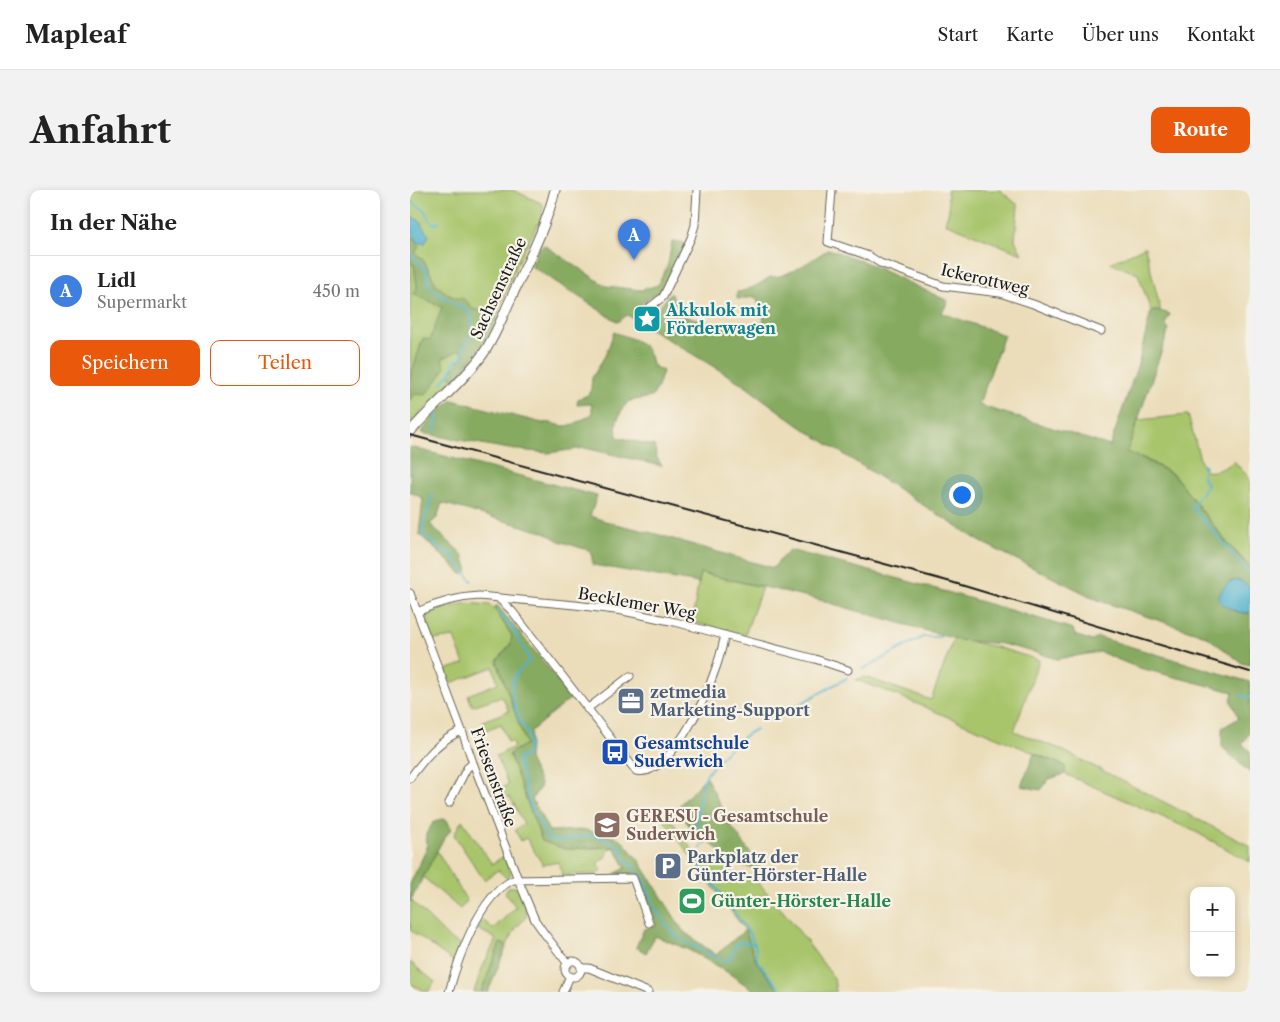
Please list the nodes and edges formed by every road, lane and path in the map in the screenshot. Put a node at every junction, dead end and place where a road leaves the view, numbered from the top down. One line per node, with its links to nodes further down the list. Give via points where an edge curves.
1 (555, 190): 6 (street, Sachsenstraße, via 538,238 483,354)
2 (697, 190): 4 (street, via 691,238 663,297)
3 (832, 190): 5 (street, Ickerottweg, via 828,242 943,286 1000,293)
4 (650, 306)
5 (1101, 331)
6 (410, 432)
7 (410, 593): 9 (street, Friesenstraße)
8 (498, 599): 9 (street, Becklemer Weg, via 464,596); 10 (street, Becklemer Weg, via 623,611); 13 (street, via 512,612)
9 (418, 612): 14 (street, Friesenstraße)
10 (725, 635): 11 (street, Becklemer Weg); 13 (street, via 706,696 692,723 671,752 649,771 636,771)
11 (848, 670)
12 (630, 676): 13 (street)
13 (587, 709)
14 (462, 731): 15 (street, Friesenstraße); 16 (street, via 449,736 427,756)
15 (473, 764): 17 (street, via 467,768); 18 (street, Friesenstraße)
16 (410, 778)
17 (449, 803)
18 (518, 880): 19 (street, via 633,878); 20 (street, Friesenstraße, via 536,920); 23 (street, via 506,884 478,917 462,951)
19 (649, 923)
20 (568, 964): 21 (street, via 577,962); 22 (street, via 565,971)
21 (582, 968): 22 (street, via 579,975); 25 (street)
22 (570, 976): 24 (street)
23 (449, 992)
24 (563, 992)
25 (648, 992)

